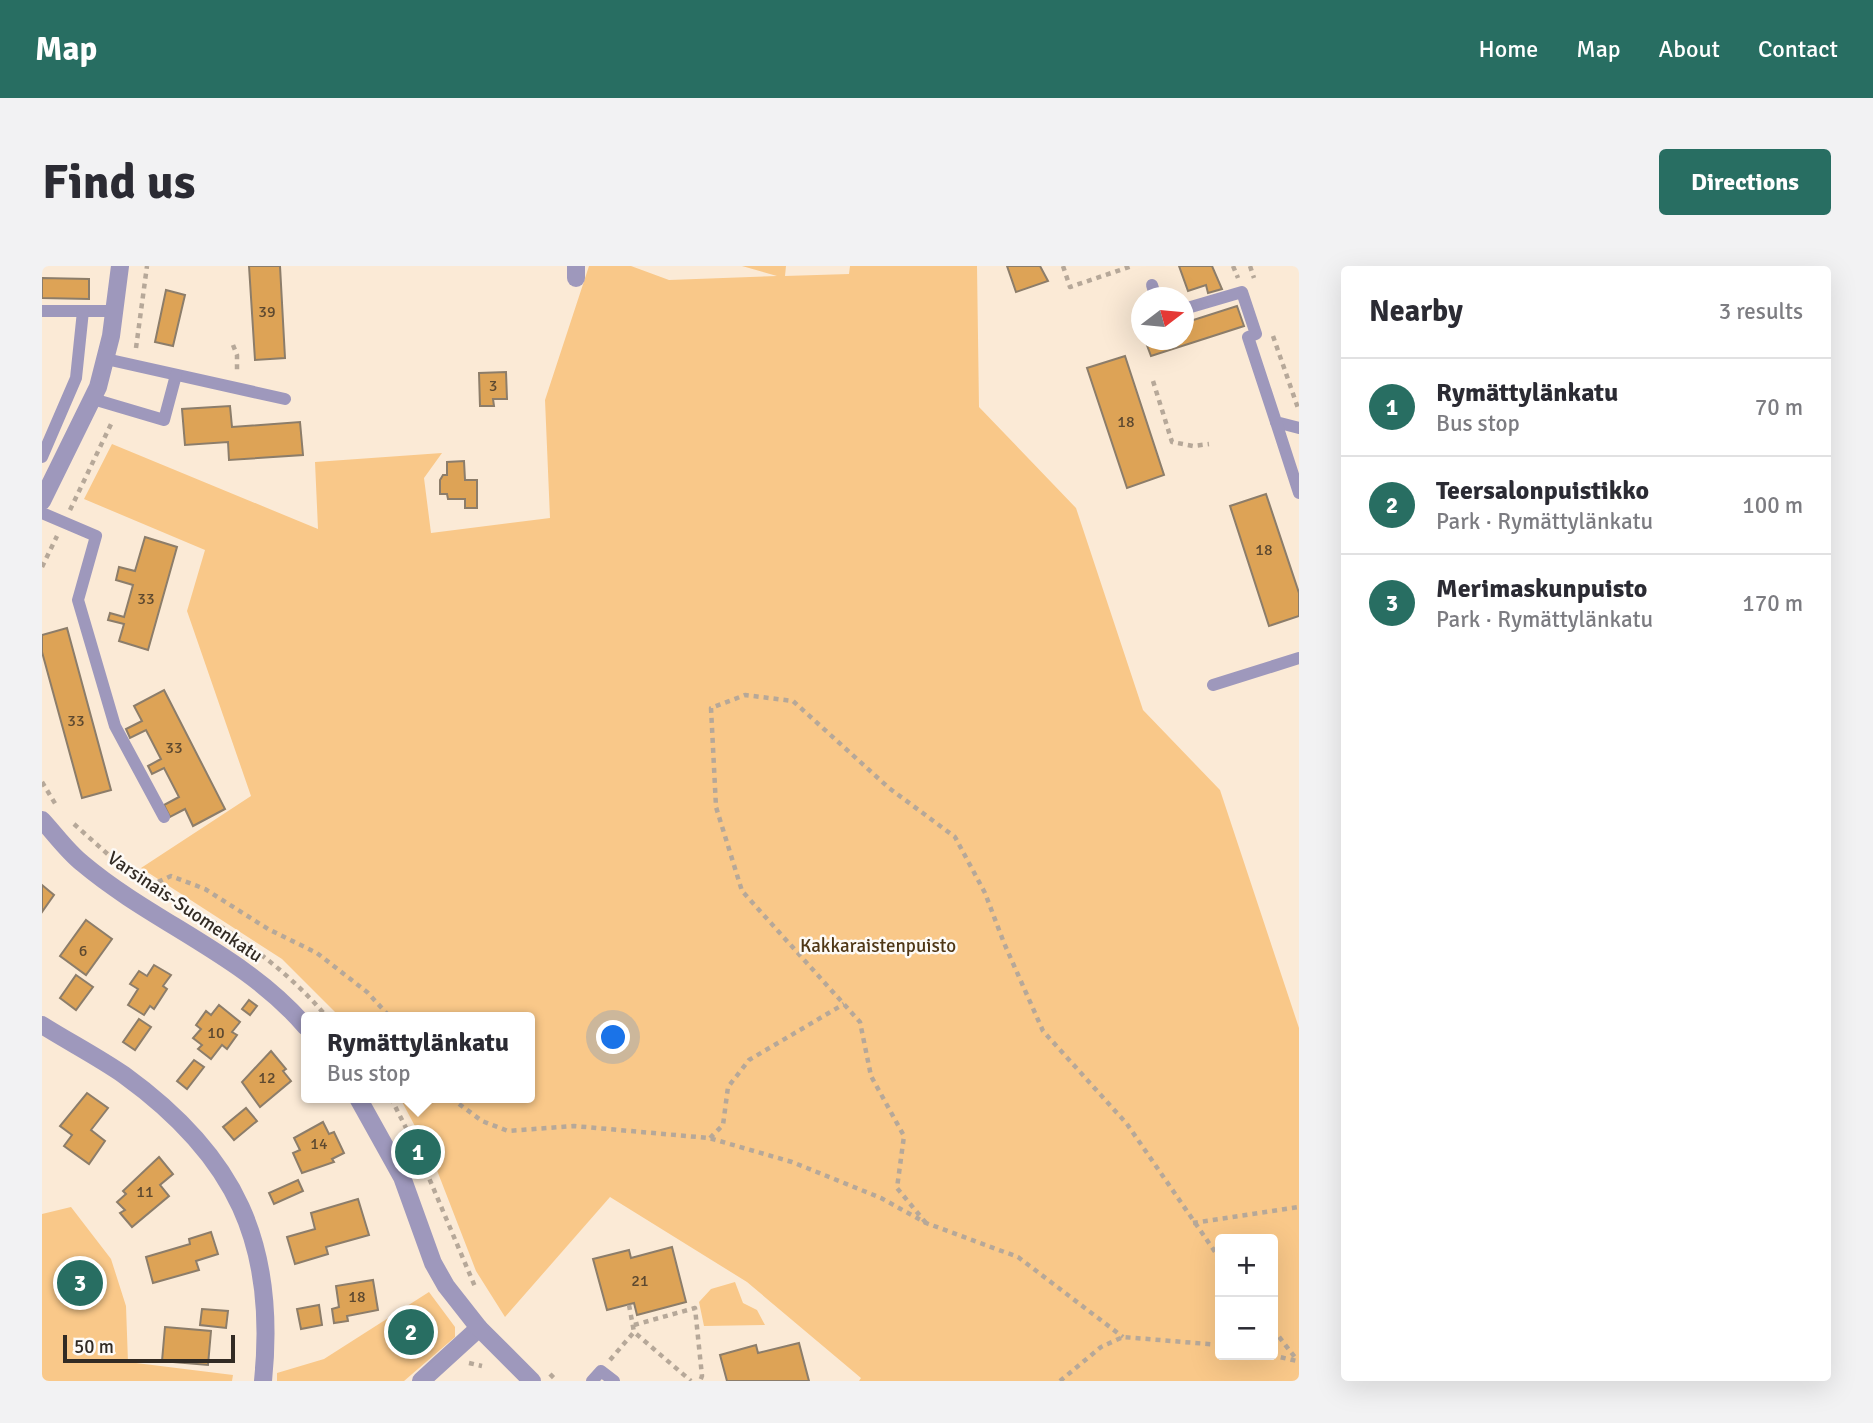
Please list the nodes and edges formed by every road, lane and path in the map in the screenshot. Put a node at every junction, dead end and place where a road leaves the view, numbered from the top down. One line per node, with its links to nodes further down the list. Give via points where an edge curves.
1 (120, 266): 6 (street)
2 (1063, 266): 3 (path, via 1070,288)
3 (1132, 266)
4 (1194, 306): 15 (lane, via 1242,292 1256,334 1248,337)
5 (42, 311): 7 (lane)
6 (115, 311): 7 (lane); 9 (street)
7 (83, 312): 18 (lane, via 76,378)
8 (233, 345): 12 (path)
9 (106, 359): 10 (lane); 13 (street)
10 (176, 375): 12 (lane); 13 (lane, via 164,419)
11 (1153, 381): 17 (path, via 1172,442)
12 (237, 388): 14 (lane)
13 (93, 399): 20 (street)
14 (285, 399)
15 (1276, 422): 16 (lane); 19 (lane)
16 (1299, 428)
17 (1209, 444)
18 (42, 457)
19 (1299, 492)
20 (42, 502)
21 (42, 513): 26 (lane, via 96,536 78,600 115,726)
22 (1299, 657): 23 (lane)
23 (1213, 685)
24 (42, 782): 25 (path)
25 (60, 810)
26 (164, 817)
27 (69, 818): 29 (path)
28 (42, 820): 35 (street, Varsinais-Suomenkatu, via 80,862 243,970)
29 (122, 866)
30 (140, 879): 31 (path)
31 (149, 886): 33 (path, via 207,917 281,968); 34 (path, via 171,876 205,889 341,969)
32 (844, 1004): 40 (path, via 749,1060 728,1087 723,1125); 42 (path, via 860,1022 871,1076 904,1136 897,1188); 43 (path, via 742,891 716,807 711,708 745,695 793,701 889,788 955,838 985,893 1043,1031 1127,1124)
33 (322, 1012)
34 (385, 1012)
35 (301, 1022)
36 (42, 1025): 57 (street, via 123,1075 169,1112 206,1151 235,1192 254,1236 265,1283)
37 (361, 1103): 48 (street, via 402,1177 433,1263)
38 (393, 1103): 45 (path)
39 (458, 1103): 40 (path, via 482,1121 508,1131 574,1126)
40 (709, 1138): 42 (path, via 792,1162 881,1198)
41 (1299, 1207): 43 (path)
42 (926, 1223): 51 (path, via 1018,1257)
43 (1194, 1223): 44 (path)
44 (1215, 1252)
45 (480, 1294)
46 (629, 1305): 47 (path)
47 (634, 1325): 49 (path); 62 (path, via 695,1308 700,1328)
48 (479, 1328): 55 (street); 58 (street)
49 (634, 1332): 56 (path); 61 (path)
50 (1278, 1335): 54 (path)
51 (1123, 1337): 52 (path); 63 (path, via 1101,1347)
52 (1215, 1345)
53 (1278, 1357): 54 (path)
54 (1298, 1361)
55 (540, 1376): 59 (path)
56 (596, 1376): 60 (lane)
57 (263, 1381)
58 (421, 1381)
59 (557, 1381)
60 (614, 1381)
61 (691, 1381)
62 (700, 1381)
63 (1060, 1381)

